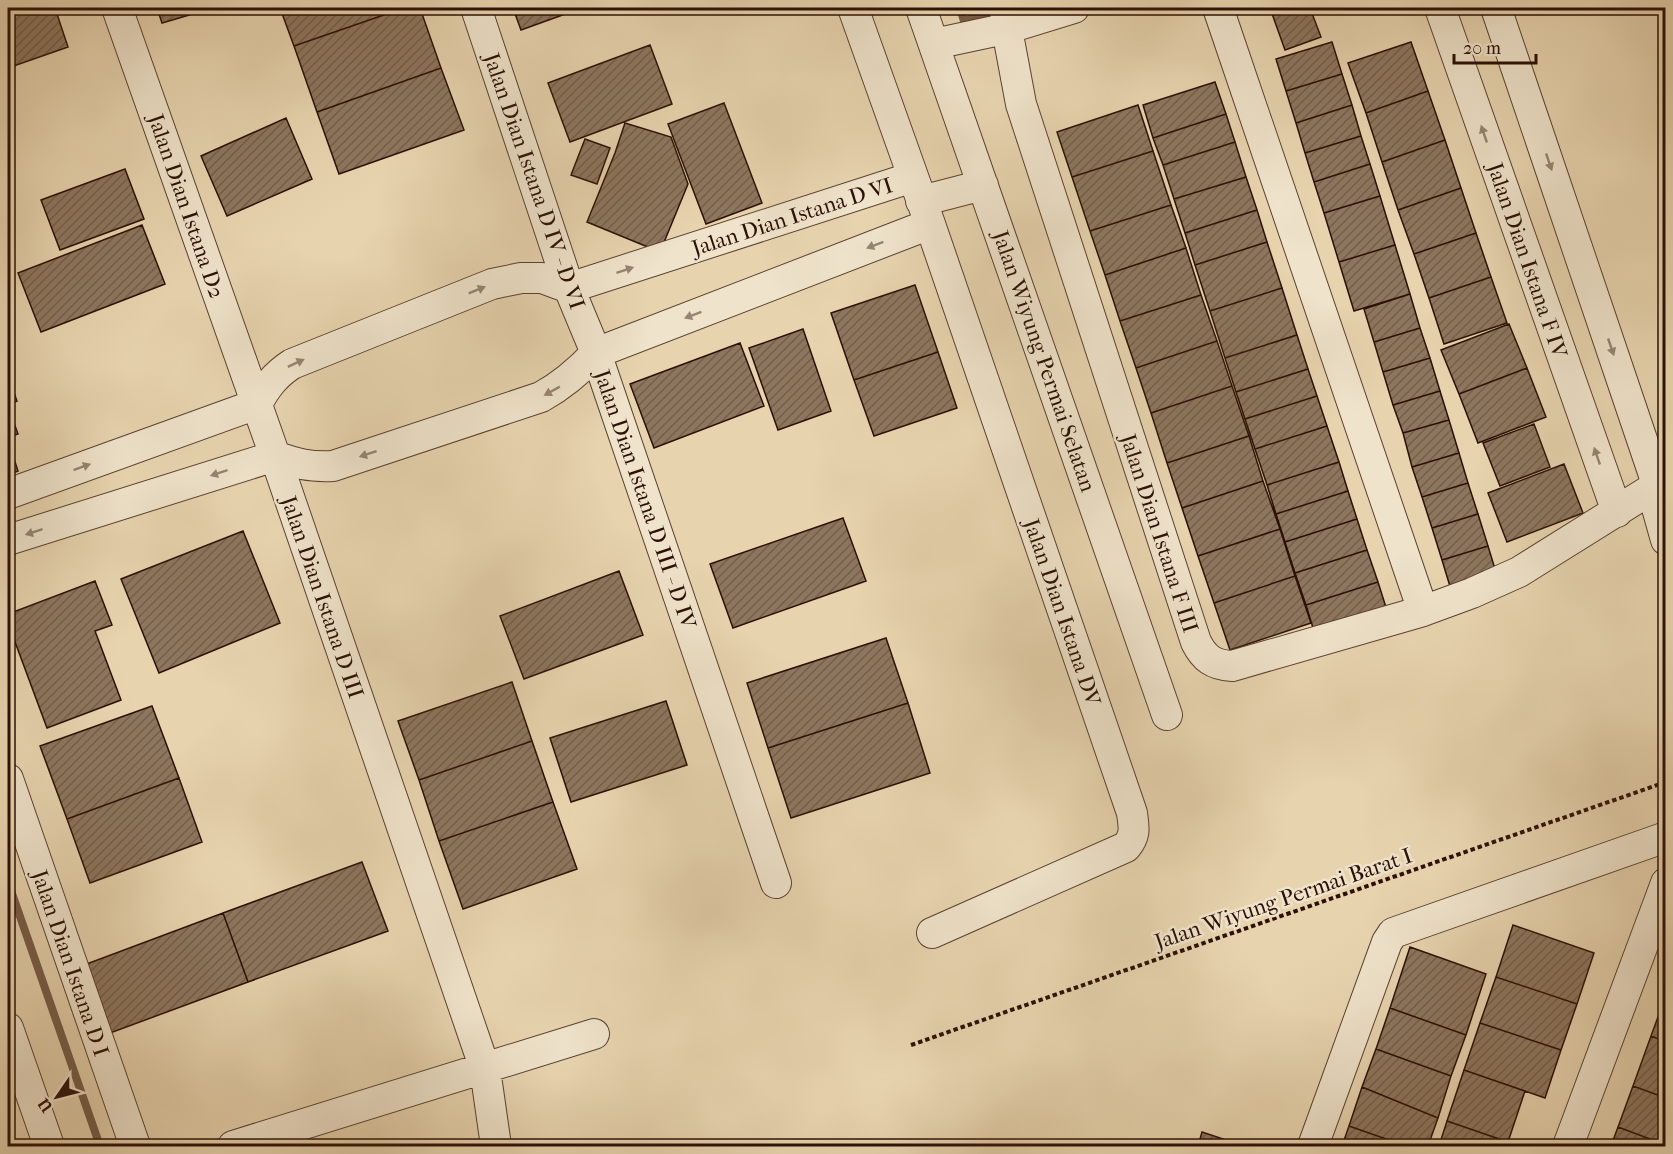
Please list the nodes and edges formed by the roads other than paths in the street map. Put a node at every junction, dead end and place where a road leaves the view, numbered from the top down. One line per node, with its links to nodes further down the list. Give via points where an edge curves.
1 (117, 8): 15 (street, Jalan Dian Istana D2)
2 (476, 8): 13 (street, Jalan Dian Istana D IV - D VI)
3 (853, 8): 12 (street, Jalan Dian Istana D VI)
4 (921, 8): 10 (street, Jalan Wiyung Permai Selatan)
5 (1074, 8): 9 (street)
6 (1218, 8): 22 (street)
7 (1440, 8): 19 (street, Jalan Dian Istana F IV, one-way to 7)
8 (1496, 8): 17 (street, one-way to 17)
9 (1006, 19): 10 (street); 22 (street, Jalan Dian Istana F III, via 1021,104 1202,653 1222,666 1232,666)
10 (934, 44): 11 (street, Jalan Wiyung Permai Selatan)
11 (983, 185): 12 (street); 23 (street, Jalan Wiyung Permai Selatan)
12 (921, 201): 13 (street, Jalan Dian Istana D VI, one-way to 12); 14 (street, Jalan Dian Istana D III - D IV, one-way to 14); 28 (street, Jalan Dian Istana DV, via 1134,827 1133,838 1126,847)
13 (569, 288): 14 (street, Jalan Dian Istana D IV - D VI); 15 (street, one-way to 13, via 276,374 291,364 492,284 542,278)
14 (596, 353): 16 (street, Jalan Dian Istana D III, one-way to 16, via 561,386 541,397 333,466 312,466); 26 (street, Jalan Dian Istana D III - D IV)
15 (257, 404): 16 (street, Jalan Dian Istana D2); 18 (street, one-way to 15)
16 (275, 456): 20 (street, one-way to 20); 31 (street, Jalan Dian Istana D III)
17 (1653, 483): 19 (street, Jalan Dian Istana F III); 21 (street)
18 (8, 494)
19 (1617, 512): 22 (street, Jalan Dian Istana F III, via 1519,572)
20 (8, 540)
21 (1665, 540)
22 (1423, 611)
23 (1167, 715)
24 (8, 779): 33 (street, Jalan Dian Istana D I)
25 (1665, 837): 36 (street, via 1393,933)
26 (776, 883)
27 (1665, 883): 37 (street)
28 (932, 933)
29 (8, 1028): 32 (street)
30 (594, 1034): 31 (street)
31 (485, 1069): 34 (street); 35 (street, Jalan Dian Istana D III)
32 (49, 1146)
33 (135, 1146)
34 (233, 1146)
35 (496, 1146)
36 (1313, 1146)
37 (1568, 1146)

